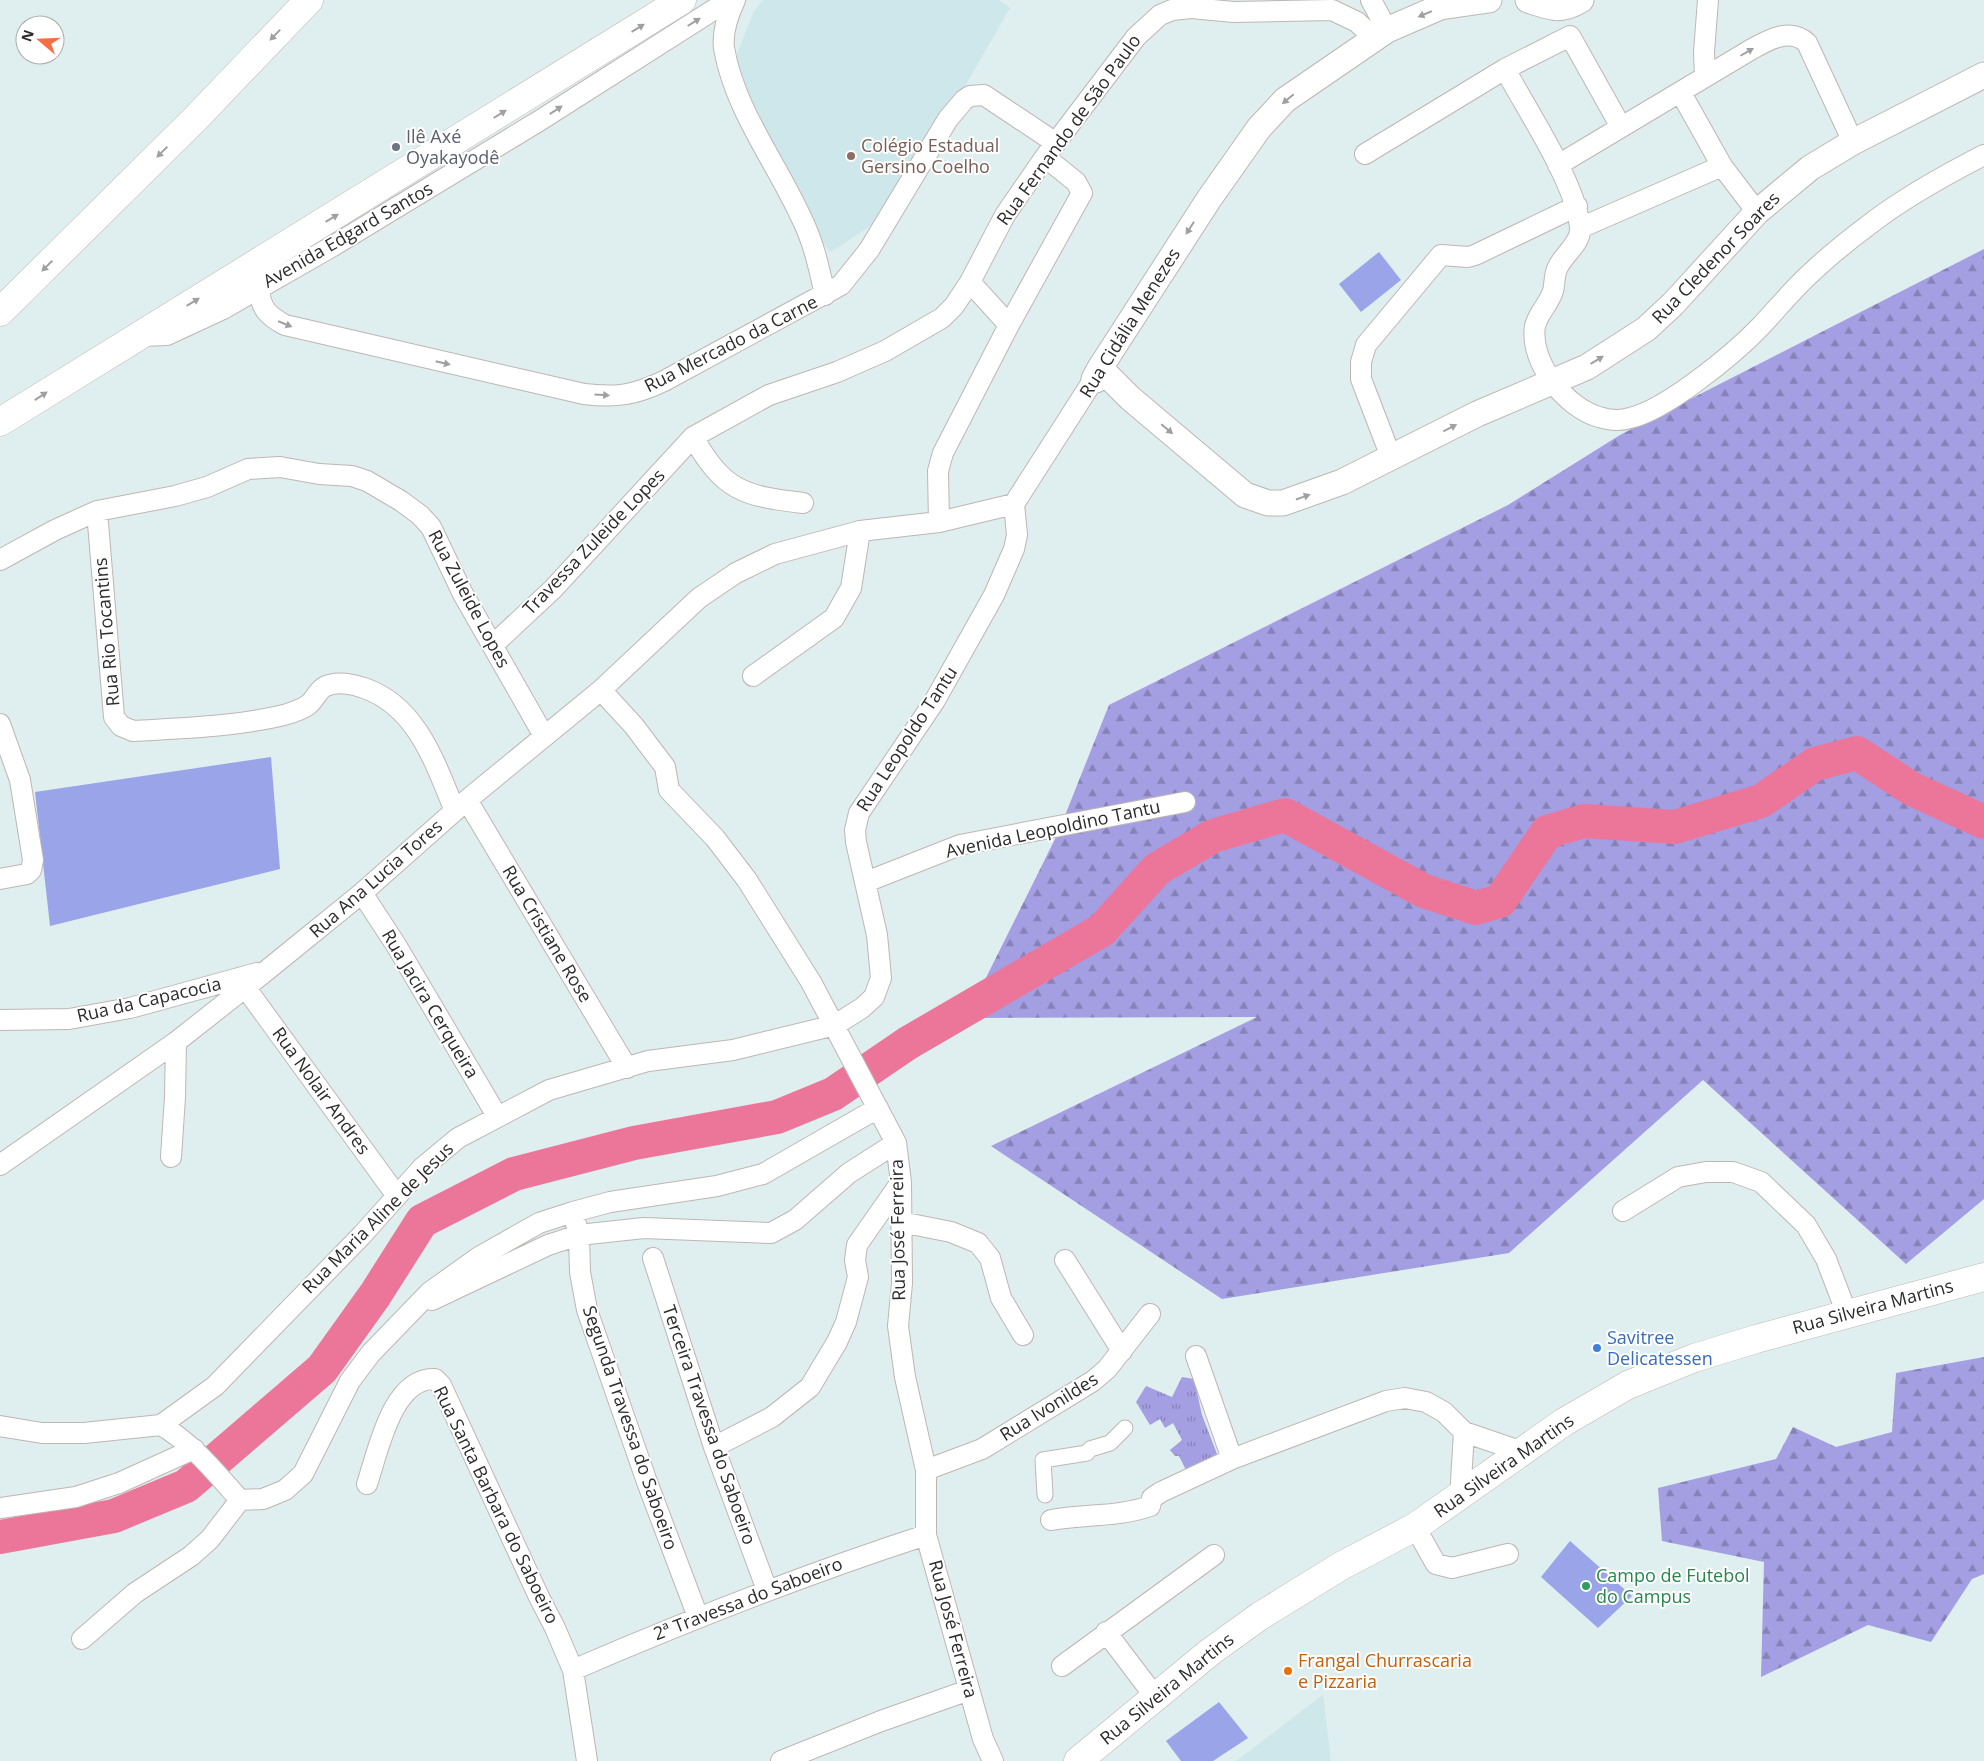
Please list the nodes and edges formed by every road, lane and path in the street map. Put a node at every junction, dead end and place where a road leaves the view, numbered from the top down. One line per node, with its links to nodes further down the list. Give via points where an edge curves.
1 (309, 0): 32 (main road, one-way to 32, via 196,118)
2 (682, 0): 34 (main road, Avenida Edgard Santos, one-way to 2)
3 (729, 0): 30 (street, Avenida Edgard Santos, one-way to 3, via 539,121)
4 (735, 0): 31 (street, Rua Mercado da Carne, via 725,29 724,47 732,76 743,104 802,217 815,250)
5 (1357, 0): 12 (street)
6 (1371, 0): 13 (street)
7 (1489, 0): 13 (street, Rua Cidália Menezes, one-way to 13, via 1440,7)
8 (1528, 0): 11 (street)
9 (1581, 0): 11 (street)
10 (1708, 0): 17 (street)
11 (1558, 9): 14 (street)
12 (1332, 10): 13 (street, Rua Fernando de São Paulo, via 1346,14); 21 (street, Rua Fernando de São Paulo, via 1234,12 1191,8 1160,15 1136,37)
13 (1380, 34): 35 (street, Rua Cidália Menezes, one-way to 35, via 1285,100 1259,128 1209,199)
14 (1570, 36): 15 (street); 19 (street)
15 (1505, 69): 22 (street); 24 (street)
16 (1984, 75): 20 (street, Rua Cledenor Soares)
17 (1705, 77): 18 (street); 20 (street, one-way to 20, via 1770,39 1781,36 1799,38 1807,43)
18 (1681, 93): 19 (street); 25 (street)
19 (1621, 128): 24 (street)
20 (1853, 142): 27 (street, Rua Cledenor Soares, via 1810,168)
21 (1051, 150): 29 (street, Rua Fernando de São Paulo, via 1005,215); 31 (street, via 989,96 970,96 948,120 869,250 841,285); 33 (street, via 1082,192)
22 (1365, 154)
23 (1984, 155): 36 (street, via 1870,224 1813,271 1734,352 1668,401 1646,413 1628,419 1606,419 1587,414 1571,404)
24 (1558, 166): 26 (street)
25 (1722, 166): 27 (street); 28 (street)
26 (1577, 206): 28 (street); 39 (street, via 1475,255 1441,255 1366,345 1361,379)
27 (1757, 212): 36 (street, Rua Cledenor Soares, one-way to 27, via 1587,367 1646,329)
28 (1580, 228): 36 (street, via 1580,237 1566,252 1556,271 1553,290 1535,326 1538,350)
29 (970, 282): 33 (street); 38 (street, Rua Fernando de São Paulo, via 942,318 918,334 838,372 769,395)
30 (259, 288): 31 (street, Rua Mercado da Carne, one-way to 31, via 264,310 286,325 480,371 604,396 641,392); 34 (street, Avenida Edgard Santos, via 167,335)
31 (825, 295)
32 (0, 312)
33 (1009, 326): 43 (street, via 943,453 938,471)
34 (136, 336): 37 (main road, Avenida Edgard Santos, one-way to 34)
35 (1097, 373): 39 (street, Rua Cledenor Soares, one-way to 39, via 1246,495 1268,503 1283,503 1309,495); 41 (street, Rua Cidália Menezes)
36 (1552, 382): 39 (street, Rua Cledenor Soares, one-way to 36, via 1477,414)
37 (0, 422)
38 (693, 437): 40 (street, via 718,475 729,485 763,498); 46 (street, Travessa Zuleide Lopes, via 553,588)
39 (1392, 458)
40 (803, 503)
41 (1014, 504): 43 (street); 54 (street, Rua Leopoldo Tantu, via 1018,535 994,595 934,702 859,813 854,830)
42 (98, 511): 45 (street, Rua Zuleide Lopes); 46 (street, Rua Zuleide Lopes, via 175,496 264,466 352,476 367,481 401,501 431,527 463,594); 52 (street, Rua Rio Tocantins, via 114,717 121,726 133,731 219,726 257,720 304,707 326,686 356,685 374,691 398,707 428,749)
43 (939, 522): 44 (street)
44 (860, 531): 47 (street, via 850,588 834,618); 48 (street, Rua Ana Lucia Tores, via 775,554 736,573 700,598)
45 (0, 560)
46 (494, 645): 50 (street, Rua Zuleide Lopes)
47 (753, 676)
48 (601, 690): 50 (street, Rua Ana Lucia Tores); 59 (street, Rua José Ferreira, via 665,767 671,794 715,838 747,880)
49 (0, 724): 53 (street, via 20,780 33,860 27,874)
50 (544, 736): 52 (street, Rua Ana Lucia Tores)
51 (1185, 802): 54 (street, Avenida Leopoldino Tantu, via 960,845)
52 (461, 806): 55 (street, Rua Ana Lucia Tores); 61 (street, Rua Cristiane Rose)
53 (0, 879)
54 (866, 882): 59 (street, Rua Leopoldo Tantu, via 877,935 880,984 874,997 862,1008)
55 (362, 893): 56 (street, Rua Ana Lucia Tores); 63 (street, Rua Jacira Cerqueira)
56 (266, 971): 57 (street, Rua Ana Lucia Tores); 58 (street, Rua da Capacocia, via 130,1008 69,1019)
57 (245, 987): 60 (street, Rua Ana Lucia Tores); 68 (street, Rua Nolair Andres)
58 (0, 1020)
59 (835, 1025): 61 (street, Rua Maria Aline de Jesus, via 734,1050 671,1057); 62 (street, Rua José Ferreira)
60 (176, 1042): 65 (street); 66 (street, Rua Ana Lucia Tores)
61 (627, 1068): 63 (street, Rua Maria Aline de Jesus, via 549,1090)
62 (878, 1108): 64 (street, Rua José Ferreira); 69 (street, via 764,1174 717,1186 610,1202)
63 (497, 1116): 68 (street, Rua Maria Aline de Jesus, via 458,1138 422,1168)
64 (896, 1144): 67 (street, Rua José Ferreira); 72 (street, via 849,1172 795,1220 771,1233 644,1228)
65 (171, 1157)
66 (0, 1165)
67 (901, 1182): 71 (street, Rua José Ferreira); 86 (street, via 858,1245 855,1260 858,1277 846,1322 810,1387 772,1417)
68 (397, 1196): 82 (street, Rua Maria Aline de Jesus, via 215,1386)
69 (573, 1212): 72 (street, Segunda Travessa do Saboeiro); 76 (street, via 539,1223 506,1240 453,1274)
70 (1623, 1212): 78 (street, via 1678,1177 1733,1172 1761,1182 1806,1225 1826,1259)
71 (901, 1222): 79 (street, via 951,1232 978,1243 990,1258 1001,1298); 90 (street, Rua José Ferreira, via 902,1283 898,1326 905,1377)
72 (579, 1235): 76 (street, via 548,1245); 102 (street, Segunda Travessa do Saboeiro, via 583,1292 595,1337)
73 (653, 1258): 86 (street, Terceira Travessa do Saboeiro)
74 (1065, 1260): 80 (street)
75 (1984, 1277): 78 (main road, Rua Silveira Martins)
76 (411, 1310): 94 (street, via 350,1381 303,1474 278,1493 263,1499)
77 (1150, 1314): 80 (street, Rua Ivonildes)
78 (1847, 1314): 88 (main road, Rua Silveira Martins, via 1694,1358 1628,1385 1564,1422)
79 (1023, 1334)
80 (1122, 1351): 90 (street, Rua Ivonildes, via 1107,1369 1076,1392 982,1449)
81 (1196, 1356): 89 (street)
82 (162, 1425): 83 (street, via 84,1433 42,1433); 87 (street)
83 (0, 1426)
84 (1125, 1428): 92 (street, via 1110,1443 1087,1453 1043,1460)
85 (1464, 1432): 88 (street); 89 (street, via 1444,1412 1426,1402 1405,1398 1386,1401); 93 (street)
86 (714, 1447): 101 (street, Terceira Travessa do Saboeiro)
87 (194, 1449): 94 (street); 95 (street, via 119,1483 76,1497)
88 (1523, 1452): 93 (main road, Rua Silveira Martins)
89 (1232, 1459): 96 (street, via 1161,1492 1152,1498 1150,1506 1134,1512)
90 (926, 1470): 98 (street, Rua José Ferreira)
91 (367, 1484): 106 (street, Rua Santa Barbara do Saboeiro, via 398,1401 415,1383 434,1379 441,1385)
92 (1045, 1495)
93 (1460, 1498): 97 (main road, Rua Silveira Martins)
94 (240, 1500): 104 (street, via 210,1540 135,1593)
95 (0, 1508)
96 (1052, 1520)
97 (1415, 1527): 99 (street, via 1436,1564 1452,1568); 108 (main road, Rua Silveira Martins, via 1341,1566 1260,1616 1210,1652)
98 (926, 1535): 101 (street, 2ª Travessa do Saboeiro); 107 (street, Rua José Ferreira)
99 (1508, 1554)
100 (1214, 1555): 103 (street)
101 (767, 1590): 102 (street, 2ª Travessa do Saboeiro)
102 (698, 1617): 106 (street, 2ª Travessa do Saboeiro)
103 (1106, 1632): 105 (street); 108 (street)
104 (82, 1639)
105 (1062, 1666)
106 (573, 1670): 109 (street, Rua Santa Barbara do Saboeiro)
107 (969, 1690): 110 (street); 111 (street, Rua José Ferreira)
108 (1156, 1698): 112 (main road, Rua Silveira Martins)
109 (587, 1761)
110 (781, 1761)
111 (993, 1761)
112 (1078, 1761)

